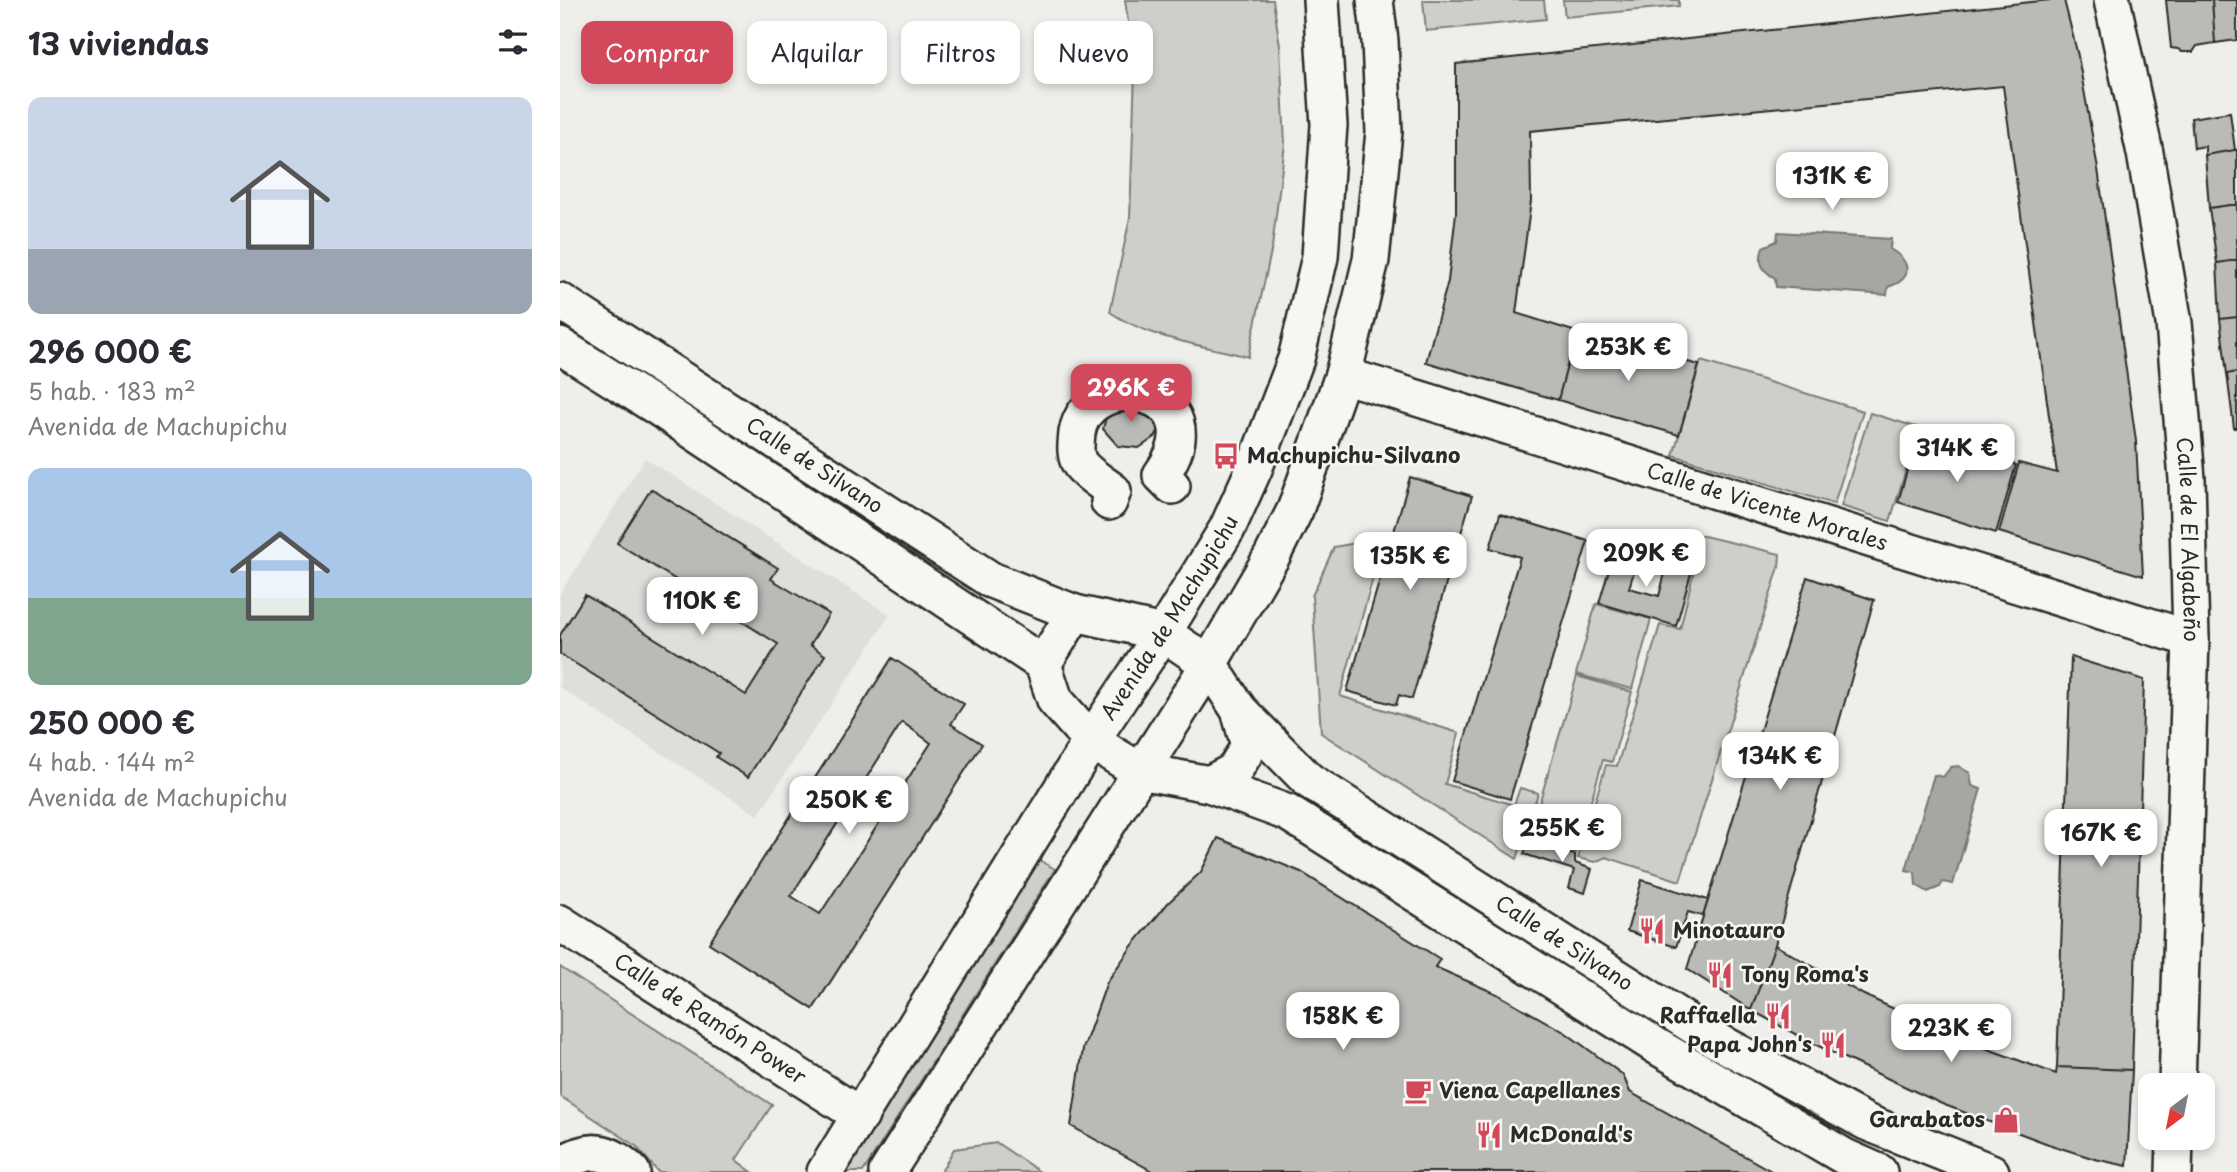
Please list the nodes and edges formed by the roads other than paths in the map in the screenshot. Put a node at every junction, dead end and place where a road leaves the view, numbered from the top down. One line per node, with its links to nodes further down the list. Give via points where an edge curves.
1 (1321, 0): 9 (street, Avenida de Machupichu, via 1329,125 1320,257 1296,359 1227,528)
2 (1375, 0): 6 (street, via 1384,132 1371,260)
3 (2112, 0): 10 (street, Calle de El Algabeño, via 2145,153 2174,323 2188,479)
4 (560, 301): 8 (street, Calle de Silvano, via 991,580)
5 (560, 346): 11 (street, Calle de Silvano)
6 (1343, 376): 10 (street, Calle de Vicente Morales); 12 (street, via 1295,510)
7 (1112, 497): 7 (street, via 1166,481 1177,447 1176,430 1170,411 1157,398 1123,393 1106,398 1079,424 1075,447 1080,465)
8 (1075, 613): 9 (street, Calle de Silvano); 11 (street)
9 (1163, 633): 12 (street); 14 (street, Avenida de Machupichu)
10 (2191, 639): 18 (street, Calle de El Algabeño)
11 (1043, 664): 14 (street, via 1055,700)
12 (1209, 664): 13 (street); 15 (street)
13 (1239, 710): 16 (street, via 1249,746 1234,771); 26 (street, Calle de Silvano, via 1308,780 1714,1039 1866,1122)
14 (1091, 741): 15 (street); 19 (street, Avenida de Machupichu)
15 (1140, 771): 16 (street, Calle de Silvano); 24 (street)
16 (1209, 784): 25 (street, Calle de Silvano, via 1288,813 1658,1047 1845,1157)
17 (560, 923): 19 (street, Calle de Ramón Power)
18 (2177, 1073)
19 (861, 1116): 23 (street, Avenida de Machupichu)
20 (2175, 1150): 27 (street)
21 (564, 1152): 22 (street, via 605,1154)
22 (632, 1172)
23 (825, 1172)
24 (887, 1172)
25 (1879, 1172)
26 (1991, 1172)
27 (2174, 1172)

